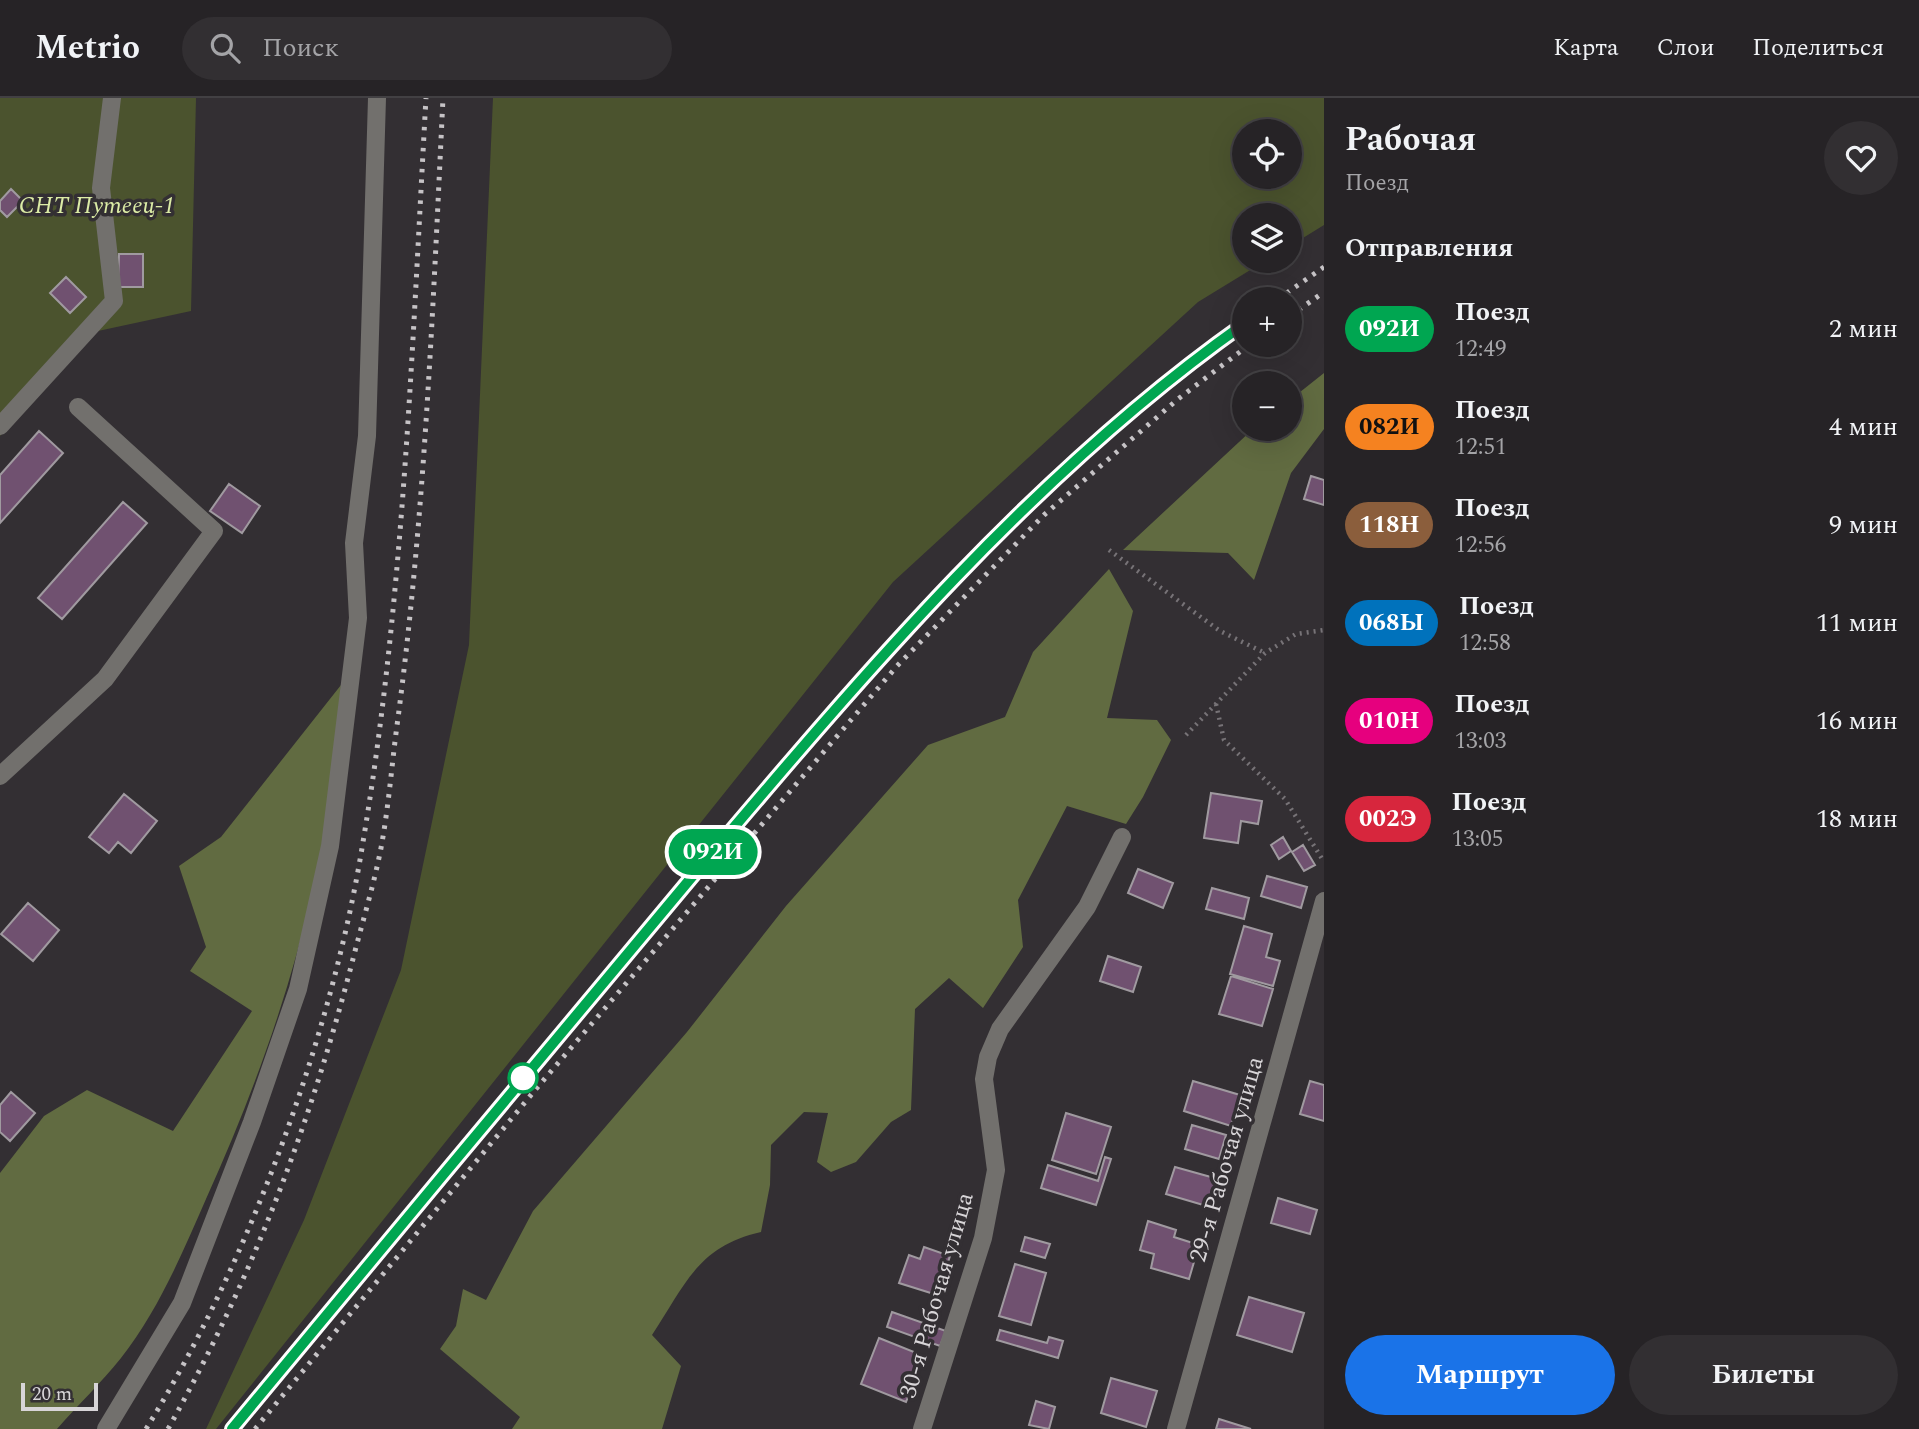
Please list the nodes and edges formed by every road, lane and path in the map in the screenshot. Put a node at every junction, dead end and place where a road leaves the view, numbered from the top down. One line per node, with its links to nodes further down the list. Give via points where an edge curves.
1 (112, 98): 4 (street, via 101,188 114,301)
2 (377, 98): 14 (street, via 367,436 354,543 358,618 330,846 299,989 252,1122 182,1303)
3 (78, 407): 10 (street, via 214,531 105,679)
4 (0, 426)
5 (1109, 550): 7 (path, via 1220,631)
6 (1324, 630): 7 (path, via 1296,634)
7 (1265, 653): 8 (path)
8 (1216, 704): 9 (path); 12 (path, via 1224,740 1285,799)
9 (1186, 735)
10 (0, 776)
11 (1122, 837): 15 (street, 30-я Рабочая улица, via 1087,907 1000,1029 988,1058 984,1079 996,1170 983,1238)
12 (1324, 862)
13 (1324, 901): 16 (street, 29-я Рабочая улица)
14 (106, 1429)
15 (922, 1429)
16 (1176, 1429)

